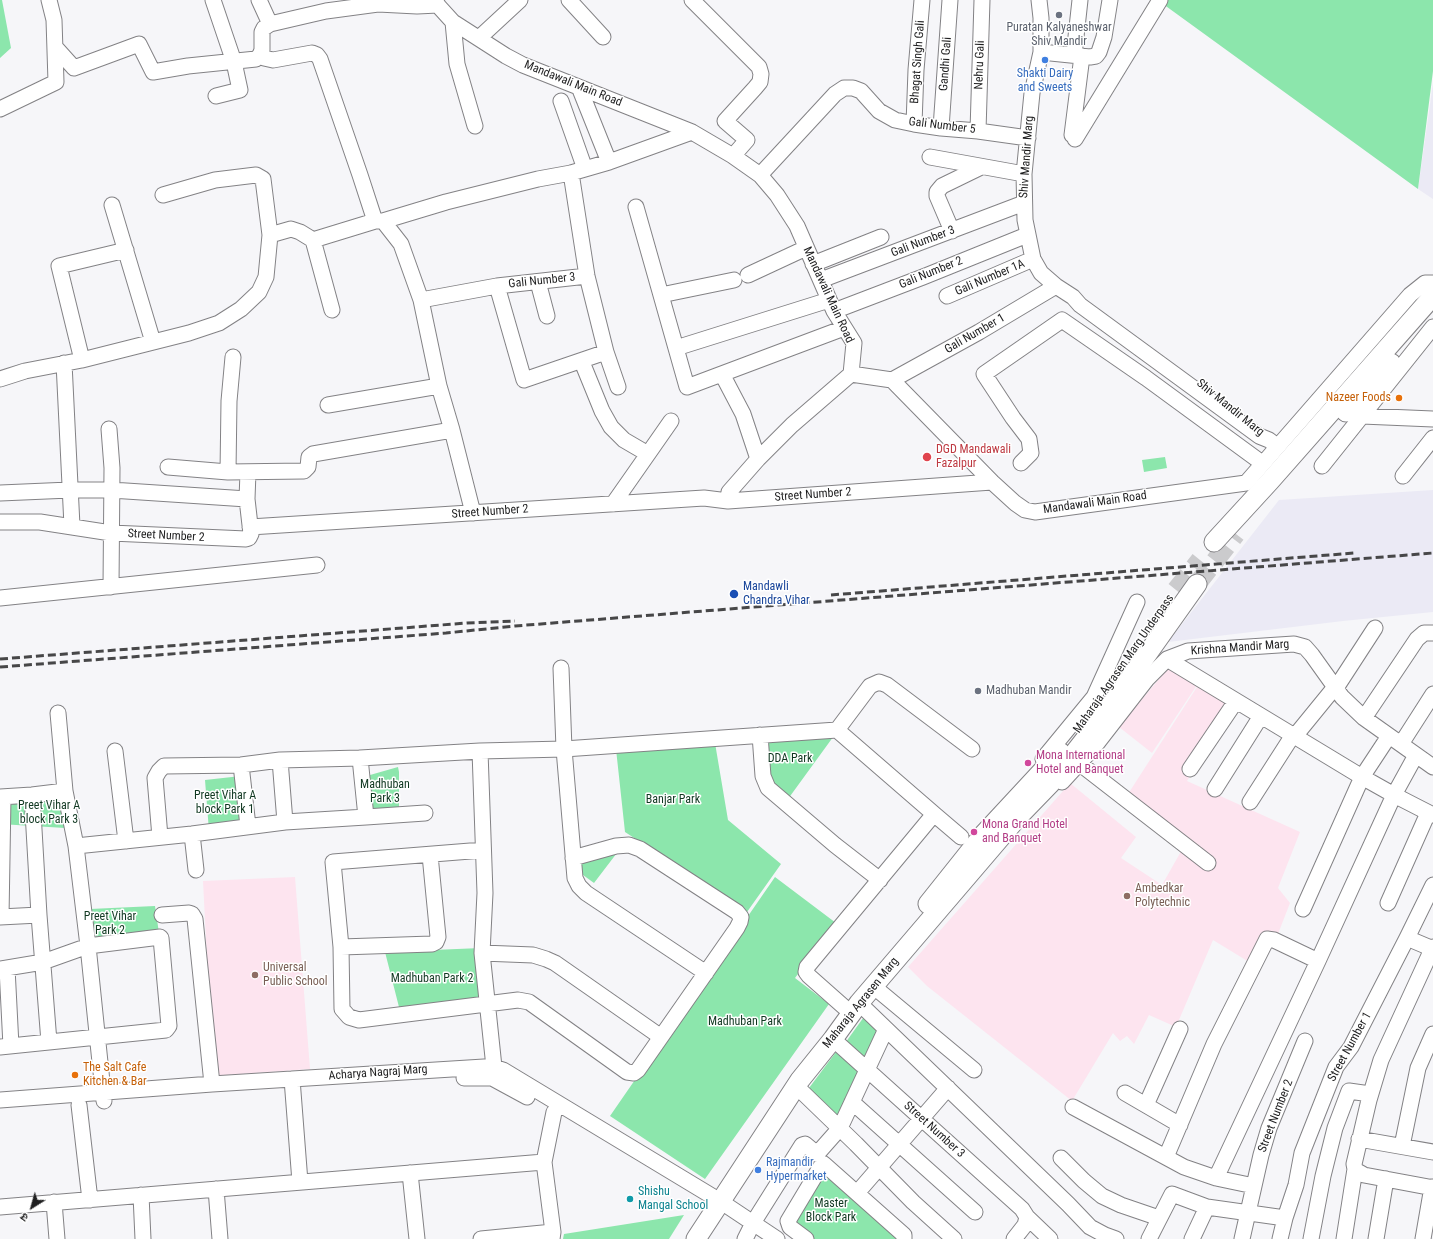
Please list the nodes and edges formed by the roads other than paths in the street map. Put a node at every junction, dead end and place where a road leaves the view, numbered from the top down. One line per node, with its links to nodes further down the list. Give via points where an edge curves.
1 (49, 0): 20 (street)
2 (213, 0): 23 (street)
3 (259, 0): 16 (street)
4 (520, 0): 18 (street)
5 (569, 0): 17 (street)
6 (692, 0): 34 (street, via 759,67 761,74 760,82 725,121 747,140)
7 (922, 0): 28 (street, Bhagat Singh Gali)
8 (950, 0): 30 (street, Gandhi Gali)
9 (982, 0): 31 (street, Nehru Gali)
10 (1039, 0): 19 (street, Shiv Mandir Marg)
11 (1080, 0): 22 (street)
12 (1110, 0): 22 (street, via 1099,52 1096,56)
13 (1160, 0): 22 (street, via 1073,137)
14 (435, 2): 15 (street, Mandawali Main Road); 16 (street, via 417,6 354,6)
15 (453, 22): 18 (street, Mandawali Main Road); 29 (street, via 457,64)
16 (270, 24): 21 (street, via 262,32)
17 (603, 37)
18 (479, 38): 24 (street, Mandawali Main Road, via 523,65)
19 (1041, 52): 22 (street); 33 (street, Shiv Mandir Marg, via 1032,93)
20 (58, 55): 23 (street, via 74,68 138,44 153,72); 27 (street, via 56,82)
21 (260, 55): 23 (street, via 256,59); 46 (street, via 273,60 312,53 320,59 360,175)
22 (1078, 56)
23 (234, 62): 25 (street, via 240,90)
24 (579, 87): 32 (street, Mandawali Main Road); 36 (street)
25 (216, 96)
26 (561, 101): 38 (street)
27 (0, 109)
28 (914, 124): 30 (street, Gali Number 5); 41 (street, Gali Number 5, via 896,120 879,111 861,91 844,88 835,94)
29 (475, 126)
30 (941, 128): 31 (street, Gali Number 5)
31 (978, 131): 33 (street, Gali Number 5)
32 (692, 132): 34 (street, Mandawali Main Road); 36 (street)
33 (1028, 138): 40 (street, Shiv Mandir Marg)
34 (733, 156): 41 (street, Mandawali Main Road)
35 (930, 158): 37 (street)
36 (610, 162): 38 (street)
37 (982, 167): 40 (street); 47 (street, via 942,186 937,192)
38 (585, 169): 39 (street)
39 (571, 173): 46 (street, via 538,179); 56 (street)
40 (1024, 174): 43 (street, Shiv Mandir Marg)
41 (760, 175): 52 (street, Mandawali Main Road, via 777,194 797,226)
42 (163, 195): 49 (street, via 215,180 256,175 263,179)
43 (1024, 203): 47 (street, Gali Number 3); 48 (street, Shiv Mandir Marg)
44 (112, 205): 53 (street)
45 (636, 207): 62 (street)
46 (379, 221): 51 (street); 65 (street, via 401,244)
47 (952, 231): 57 (street, Gali Number 3)
48 (1027, 234): 54 (street, Shiv Mandir Marg); 66 (street, Gali Number 2, via 923,277)
49 (270, 235): 51 (street, via 291,229); 72 (street, via 266,277 260,292 241,309 219,323)
50 (881, 237): 55 (street)
51 (313, 240): 67 (street)
52 (806, 248): 55 (street, Mandawali Main Road); 62 (street, via 741,277)
53 (126, 250): 72 (street); 77 (street, via 59,266)
54 (1033, 259): 61 (street, Shiv Mandir Marg, via 1041,273); 63 (street, Gali Number 1A)
55 (813, 264): 57 (street, Mandawali Main Road)
56 (587, 276): 58 (street, Gali Number 3); 74 (street)
57 (821, 280): 66 (street, Mandawali Main Road)
58 (538, 282): 60 (street, Gali Number 3); 69 (street)
59 (1433, 283): 94 (street, Mandawali Main Road, via 1425,283 1410,295)
60 (497, 286): 65 (street, Gali Number 3); 78 (street, via 524,380)
61 (1056, 286): 76 (street, Shiv Mandir Marg, via 1072,297 1084,299); 84 (street, Gali Number 1)
62 (661, 294): 73 (street)
63 (947, 296)
64 (1433, 296): 117 (main road)
65 (421, 300): 85 (street)
66 (832, 305): 71 (street, Mandawali Main Road); 73 (street, Gali Number 2)
67 (332, 310)
68 (1433, 315): 116 (main road)
69 (546, 316)
70 (1433, 327): 88 (street)
71 (844, 328): 80 (street); 81 (street, Mandawali Main Road, via 854,343)
72 (152, 342): 77 (street)
73 (676, 348): 80 (street, via 688,386)
74 (606, 352): 78 (street); 86 (street)
75 (234, 357): 101 (street, via 229,401)
76 (1160, 358): 82 (street); 94 (street, Shiv Mandir Marg, via 1264,431)
77 (82, 360): 79 (street)
78 (582, 362): 95 (street, via 611,427 624,440)
79 (64, 363): 83 (street); 105 (street)
80 (722, 374): 96 (street, via 743,414)
81 (851, 374): 84 (street); 96 (street, via 792,425)
82 (1146, 378): 97 (street, via 1062,320 984,374 1029,439 1031,453); 98 (street)
83 (0, 379)
84 (892, 380): 104 (street, Mandawali Main Road)
85 (439, 386): 87 (street); 92 (street)
86 (618, 387)
87 (328, 405)
88 (1362, 416): 89 (street); 99 (street)
89 (1433, 419)
90 (671, 421): 95 (street)
91 (109, 429): 106 (street)
92 (452, 430): 102 (street, via 314,454 309,457 308,467 304,471); 111 (street)
93 (1433, 438): 103 (street)
94 (1273, 443): 98 (street, Mandawali Main Road)
95 (648, 454): 110 (street)
96 (758, 459): 109 (street, via 729,492)
97 (1021, 463)
98 (1262, 463): 104 (street, Mandawali Main Road, via 1246,483 1035,512 1019,506)
99 (1322, 466)
100 (168, 467): 101 (street)
101 (228, 472): 102 (street)
102 (248, 472): 108 (street)
103 (1403, 476)
104 (992, 482): 109 (street, Street Number 2)
105 (70, 490): 106 (street); 107 (street); 113 (street)
106 (111, 490): 108 (street); 115 (street)
107 (0, 493)
108 (247, 499): 114 (street)
109 (728, 501): 110 (street, Street Number 2, via 704,498)
110 (613, 504): 111 (street, Street Number 2)
111 (473, 513): 114 (street, Street Number 2)
112 (0, 522): 113 (street, Street Number 2, via 40,522)
113 (72, 526): 115 (street, Street Number 2)
114 (250, 528): 115 (street, Street Number 2, via 251,534 246,539)
115 (111, 533): 120 (street)
116 (1236, 534)
117 (1214, 542)
118 (318, 565): 120 (street)
119 (1197, 584): 150 (main road, Maharaja Agrasen Marg Underpass, via 1104,715)
120 (111, 587): 122 (street)
121 (1176, 590): 153 (main road, Maharaja Agrasen Marg Underpass, via 1092,713)
122 (0, 598)
123 (1137, 602): 153 (street, via 1094,697 1037,766)
124 (1375, 628): 128 (street)
125 (1433, 633): 133 (street, via 1424,633 1417,639)
126 (1167, 659): 128 (street, Krishna Mandir Marg, via 1188,650 1294,644 1305,647); 130 (street); 145 (street, via 1147,679)
127 (561, 668): 138 (street)
128 (1336, 688): 133 (street, Krishna Mandir Marg); 136 (street)
129 (1433, 694): 137 (street)
130 (1236, 701): 132 (street); 148 (street)
131 (58, 713): 152 (street)
132 (1262, 716): 136 (street); 151 (street)
133 (1364, 718): 137 (street, Krishna Mandir Marg)
134 (837, 730): 135 (street); 139 (street, via 870,686 878,682 887,685); 160 (street)
135 (760, 735): 138 (street); 175 (street, via 764,776 768,788)
136 (1294, 736): 149 (street); 157 (street)
137 (1395, 740): 142 (street, Krishna Mandir Marg); 149 (street)
138 (564, 749): 141 (street); 172 (street)
139 (972, 749)
140 (115, 751): 168 (street)
141 (480, 751): 143 (street); 170 (street)
142 (1416, 755): 146 (street, Krishna Mandir Marg); 155 (street)
143 (360, 758): 144 (street); 162 (street)
144 (280, 760): 147 (street); 163 (street)
145 (1080, 762): 150 (street, via 1062,782); 173 (street)
146 (1432, 763)
147 (241, 765): 164 (street); 166 (street, via 164,766 155,778)
148 (1190, 770)
149 (1362, 777): 155 (street); 178 (street)
150 (1050, 784): 158 (main road, Maharaja Agrasen Marg)
151 (1215, 789)
152 (65, 790): 154 (street); 169 (street)
153 (1024, 791): 158 (main road, Maharaja Agrasen Marg)
154 (32, 795): 156 (street); 179 (street)
155 (1394, 795): 161 (street); 187 (street)
156 (2, 797): 181 (street)
157 (1250, 802)
158 (1014, 812): 191 (main road, Maharaja Agrasen Marg); 193 (main road, Maharaja Agrasen Marg, via 983,835)
159 (425, 813): 162 (street)
160 (934, 814): 167 (street); 175 (street)
161 (1431, 814): 177 (street)
162 (366, 817): 163 (street)
163 (285, 822): 164 (street)
164 (248, 826): 165 (street)
165 (192, 834): 166 (street); 174 (street)
166 (160, 837): 168 (street)
167 (961, 837)
168 (126, 841): 169 (street)
169 (76, 846): 183 (street)
170 (483, 850): 171 (street); 186 (street, via 485,893)
171 (430, 855): 184 (street, via 333,862); 184 (street, via 438,937 436,942)
172 (573, 858): 190 (street, via 575,878 586,893); 190 (street, via 629,845 640,849 737,912 741,917 740,922)
173 (1208, 863)
174 (196, 870)
175 (880, 880): 193 (street, via 807,967 806,972 809,976)
176 (1433, 885): 182 (street, Street Number 1)
177 (1388, 903)
178 (1302, 909)
179 (39, 915): 181 (street); 188 (street)
180 (162, 915): 206 (street, via 189,913 195,919)
181 (1, 917)
182 (1408, 938): 185 (street); 249 (street, Street Number 1, via 1351,1047 1336,1067 1302,1153 1296,1185)
183 (88, 946): 188 (street); 197 (street); 197 (street, via 158,936 161,938 168,1028)
184 (340, 947): 192 (street, via 342,1009 349,1018 359,1020)
185 (1433, 948): 211 (street, via 1381,1060)
186 (482, 953): 192 (street); 198 (street, via 534,955 546,958)
187 (1318, 961): 221 (street, via 1267,939 1214,1044); 233 (street)
188 (43, 962): 189 (street); 200 (street)
189 (4, 969): 202 (street)
190 (706, 973): 198 (street)
191 (873, 986): 193 (main road, Maharaja Agrasen Marg); 204 (street)
192 (488, 1005): 198 (street, via 518,1000 528,1002 627,1072 634,1073 638,1070); 205 (street)
193 (852, 1005): 194 (street); 201 (main road, Maharaja Agrasen Marg)
194 (886, 1029): 203 (street); 209 (street)
195 (1180, 1029): 216 (street)
196 (1433, 1034): 225 (street, via 1418,1068)
197 (97, 1036): 200 (street); 212 (street)
198 (661, 1037)
199 (1305, 1041): 236 (street, Street Number 2, via 1269,1128)
200 (49, 1042): 202 (street)
201 (823, 1045): 203 (street, Street Number 3, via 849,1053); 208 (main road, Maharaja Agrasen Marg); 243 (main road, Maharaja Agrasen Marg, via 792,1072)
202 (6, 1046)
203 (867, 1070): 214 (street); 220 (street, Street Number 3)
204 (974, 1070)
205 (493, 1072): 207 (street, Acharya Nagraj Marg, via 478,1077); 219 (street, Acharya Nagraj Marg, via 505,1084); 243 (street, Acharya Nagraj Marg, via 503,1070)
206 (212, 1084): 207 (street, Acharya Nagraj Marg); 212 (street, Acharya Nagraj Marg)
207 (292, 1084): 212 (street, Acharya Nagraj Marg); 235 (street)
208 (796, 1086): 222 (street); 243 (main road, Maharaja Agrasen Marg)
209 (948, 1088): 220 (street); 268 (street, via 1090,1227)
210 (1125, 1093): 216 (street)
211 (1370, 1094): 223 (street); 272 (street, via 1349,1091 1335,1128)
212 (103, 1097): 213 (street, Acharya Nagraj Marg); 215 (street, Acharya Nagraj Marg)
213 (0, 1100)
214 (852, 1102): 222 (street); 224 (street)
215 (79, 1105): 218 (street, Acharya Nagraj Marg); 241 (street)
216 (1146, 1105): 221 (street)
217 (1073, 1107): 227 (street)
218 (0, 1110)
219 (554, 1112): 229 (street); 243 (street, Acharya Nagraj Marg)
220 (922, 1119): 224 (street); 250 (street, Street Number 3, via 1022,1208)
221 (1180, 1124): 227 (street)
222 (840, 1128): 230 (street); 251 (street, via 817,1154 805,1144 802,1145)
223 (1359, 1139): 225 (street); 231 (street)
224 (900, 1143): 230 (street); 246 (street)
225 (1402, 1146): 226 (street)
226 (1433, 1152)
227 (1166, 1157): 233 (street)
228 (1061, 1158): 248 (street, via 1102,1196)
229 (544, 1162): 232 (street); 252 (street)
230 (879, 1168): 239 (street); 265 (street)
231 (1355, 1168): 234 (street, via 1360,1174); 273 (street)
232 (410, 1173): 235 (street); 257 (street)
233 (1216, 1178): 236 (street)
234 (1386, 1179): 237 (street); 274 (street)
235 (300, 1182): 238 (street)
236 (1254, 1186): 247 (street, Street Number 2)
237 (1432, 1188): 275 (street)
238 (216, 1189): 240 (street); 256 (street)
239 (857, 1193): 263 (street, via 824,1164 821,1166 788,1221 790,1227); 264 (street, via 904,1235)
240 (141, 1195): 241 (street); 255 (street)
241 (90, 1200): 242 (street)
242 (54, 1202): 244 (street); 254 (street)
243 (713, 1202): 251 (street); 259 (main road, Maharaja Agrasen Marg); 260 (main road, Maharaja Agrasen Marg)
244 (0, 1207)
245 (1208, 1207): 247 (street); 248 (street, via 1172,1194); 269 (street)
246 (975, 1212)
247 (1249, 1213): 249 (street); 270 (street, Street Number 2)
248 (1159, 1218): 253 (street)
249 (1284, 1218): 271 (street, Street Number 1)
250 (1026, 1221): 266 (street); 267 (street, Street Number 3)
251 (753, 1223): 261 (street); 262 (street)
252 (553, 1236): 258 (street)
253 (1152, 1238)
254 (57, 1239)
255 (143, 1239)
256 (220, 1239)
257 (417, 1239)
258 (481, 1239)
259 (683, 1239)
260 (696, 1239)
261 (745, 1239)
262 (777, 1239)
263 (806, 1239)
264 (904, 1239)
265 (954, 1239)
266 (1014, 1239)
267 (1050, 1239)
268 (1116, 1239)
269 (1192, 1239)
270 (1242, 1239)
271 (1280, 1239)
272 (1310, 1239)
273 (1344, 1239)
274 (1376, 1239)
275 (1423, 1239)

